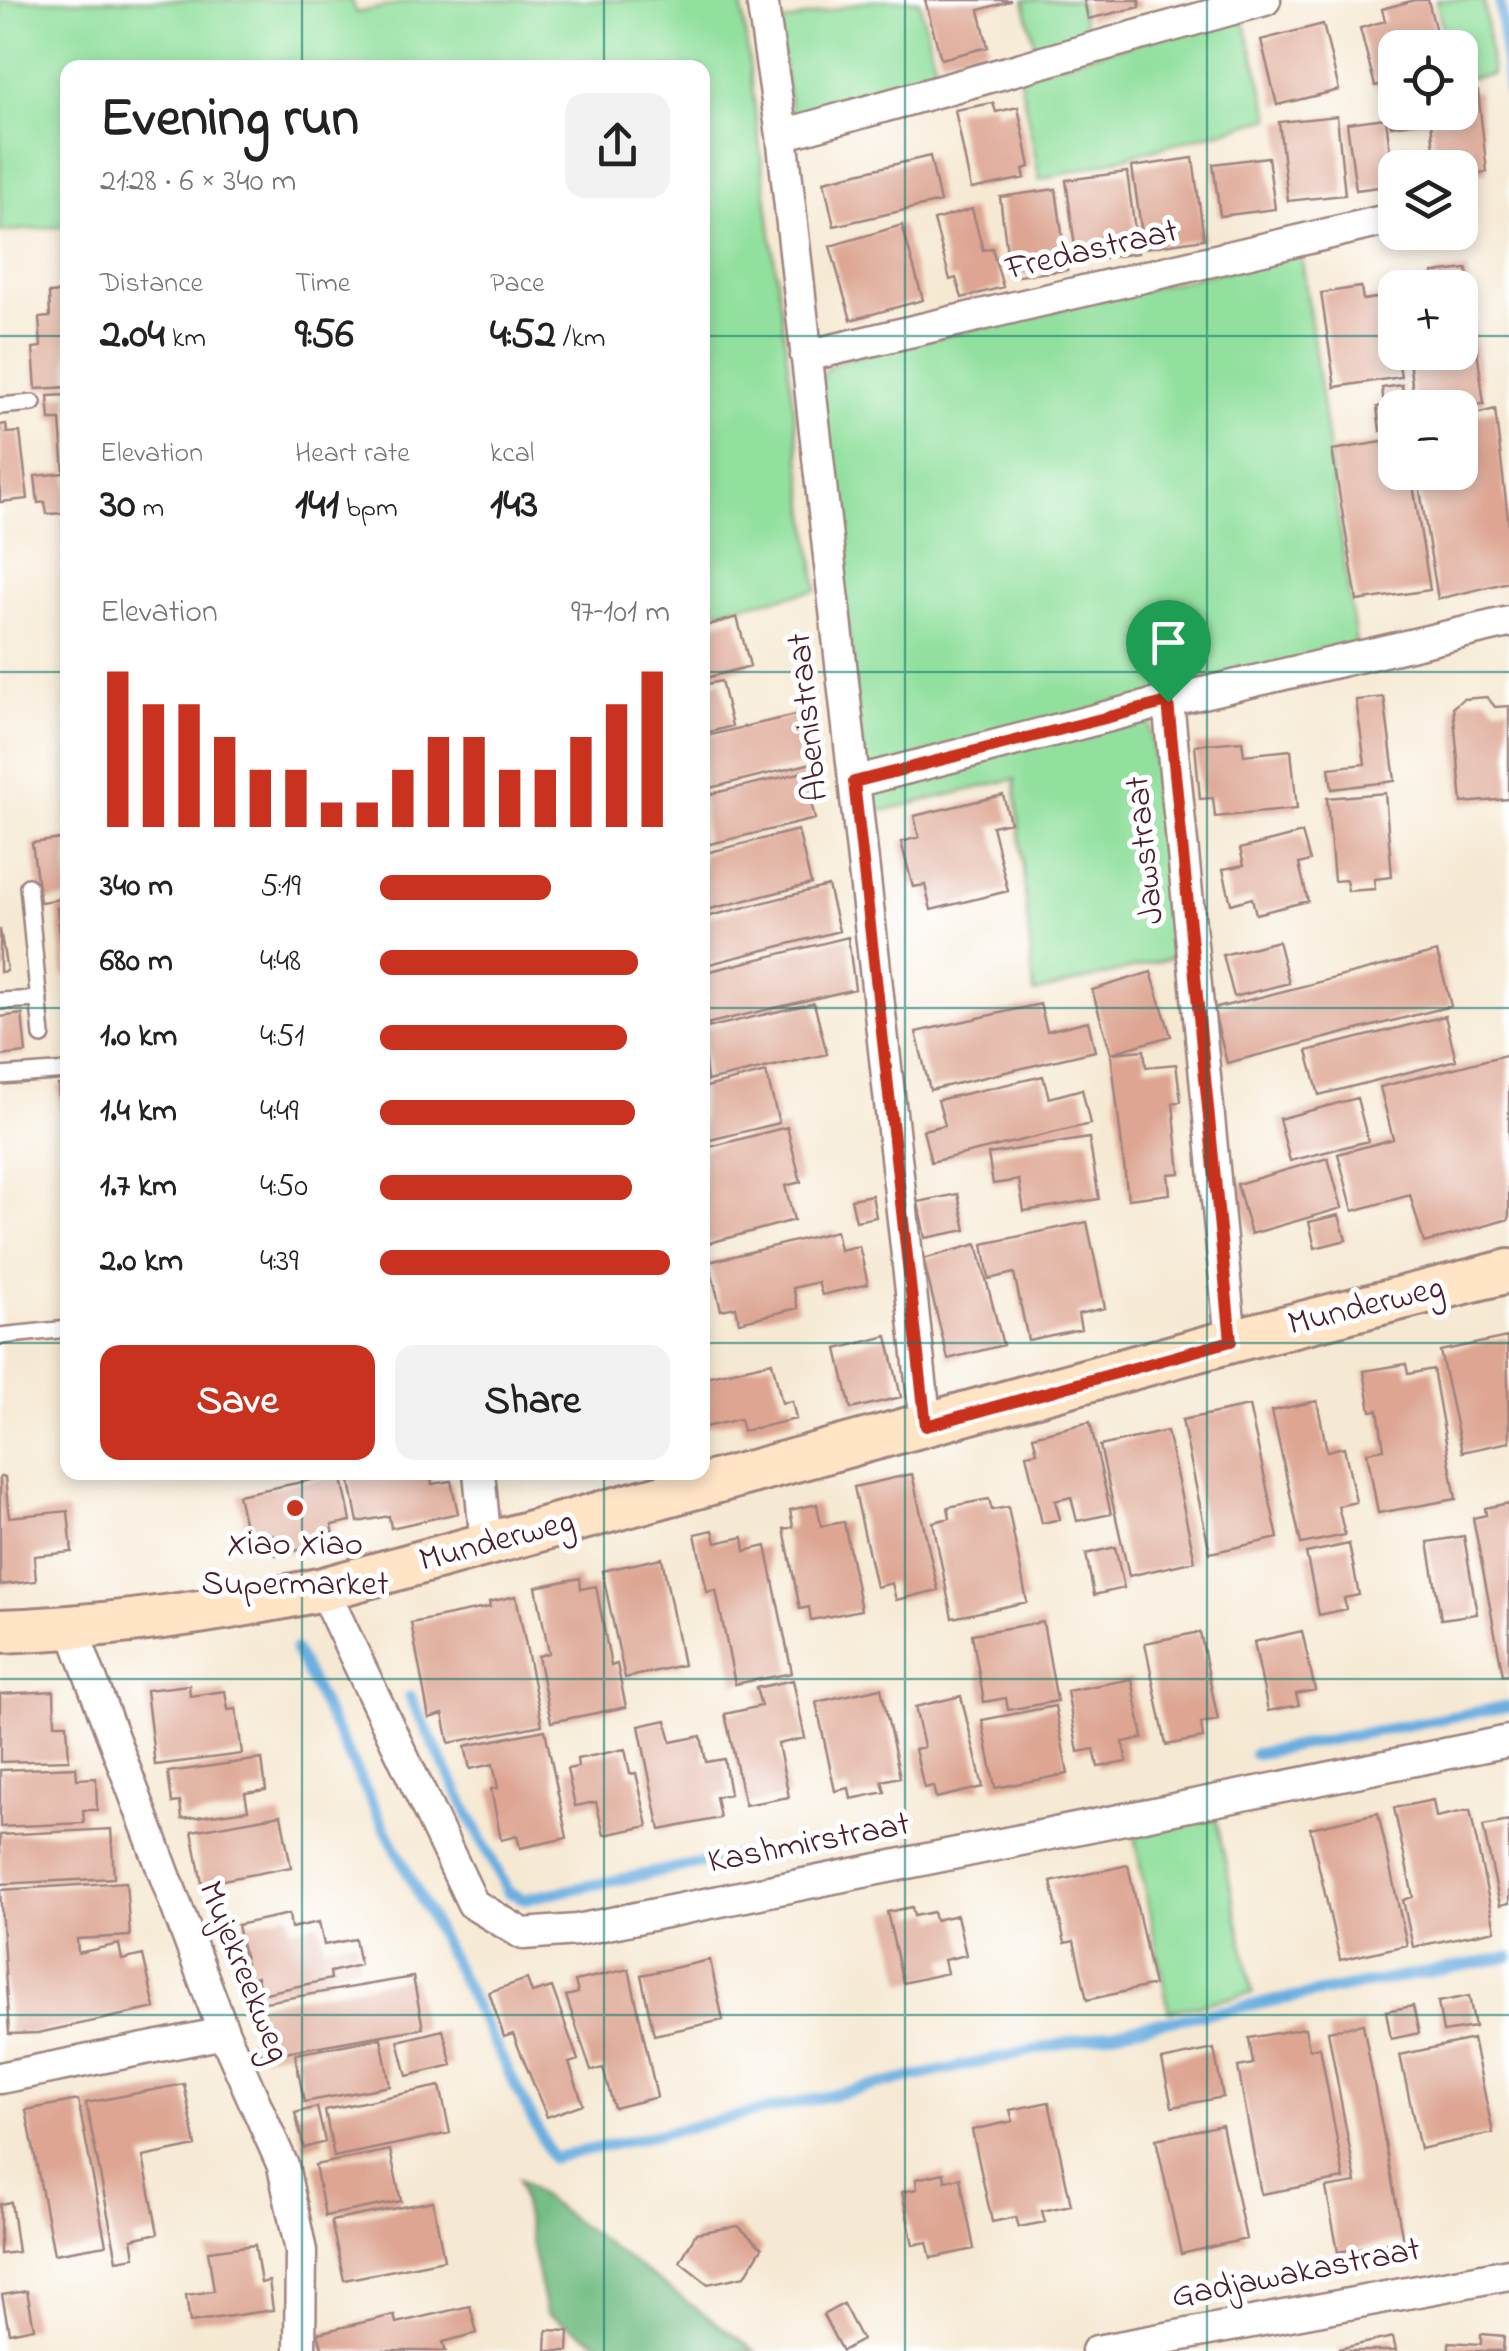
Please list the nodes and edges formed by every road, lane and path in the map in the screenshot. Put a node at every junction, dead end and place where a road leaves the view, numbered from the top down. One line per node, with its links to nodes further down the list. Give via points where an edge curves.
1 (762, 0): 3 (street, Abenistraat)
2 (1266, 0): 3 (street)
3 (782, 135): 5 (street, Abenistraat)
4 (1378, 222): 5 (street, Fredastraat)
5 (806, 356): 10 (street, Abenistraat)
6 (33, 403): 7 (lane)
7 (0, 406)
8 (1509, 622): 9 (street)
9 (1168, 702): 10 (street); 20 (street, Jawstraat)
10 (854, 782): 21 (street, Abenistraat)
11 (28, 886): 12 (lane)
12 (39, 999): 13 (lane); 14 (lane)
13 (0, 1001)
14 (42, 1036)
15 (60, 1072): 16 (lane)
16 (0, 1076)
17 (1509, 1272): 20 (street, Munderweg)
18 (60, 1330): 19 (lane)
19 (0, 1336)
20 (1231, 1341): 21 (street, Munderweg)
21 (926, 1426): 23 (street, Munderweg)
22 (480, 1480): 23 (street)
23 (486, 1544): 24 (street, Munderweg)
24 (323, 1589): 25 (street, Munderweg); 27 (street, Kashmirstraat, via 473,1904 523,1934 597,1926)
25 (72, 1628): 26 (street, Munderweg); 28 (street, Mujekreekweg)
26 (0, 1631)
27 (1509, 1740)
28 (224, 2032): 29 (street); 31 (street, Mujekreekweg, via 283,2166 301,2250)
29 (0, 2078)
30 (1509, 2274): 32 (street, Gadjawakastraat)
31 (300, 2351)
32 (1097, 2351)

